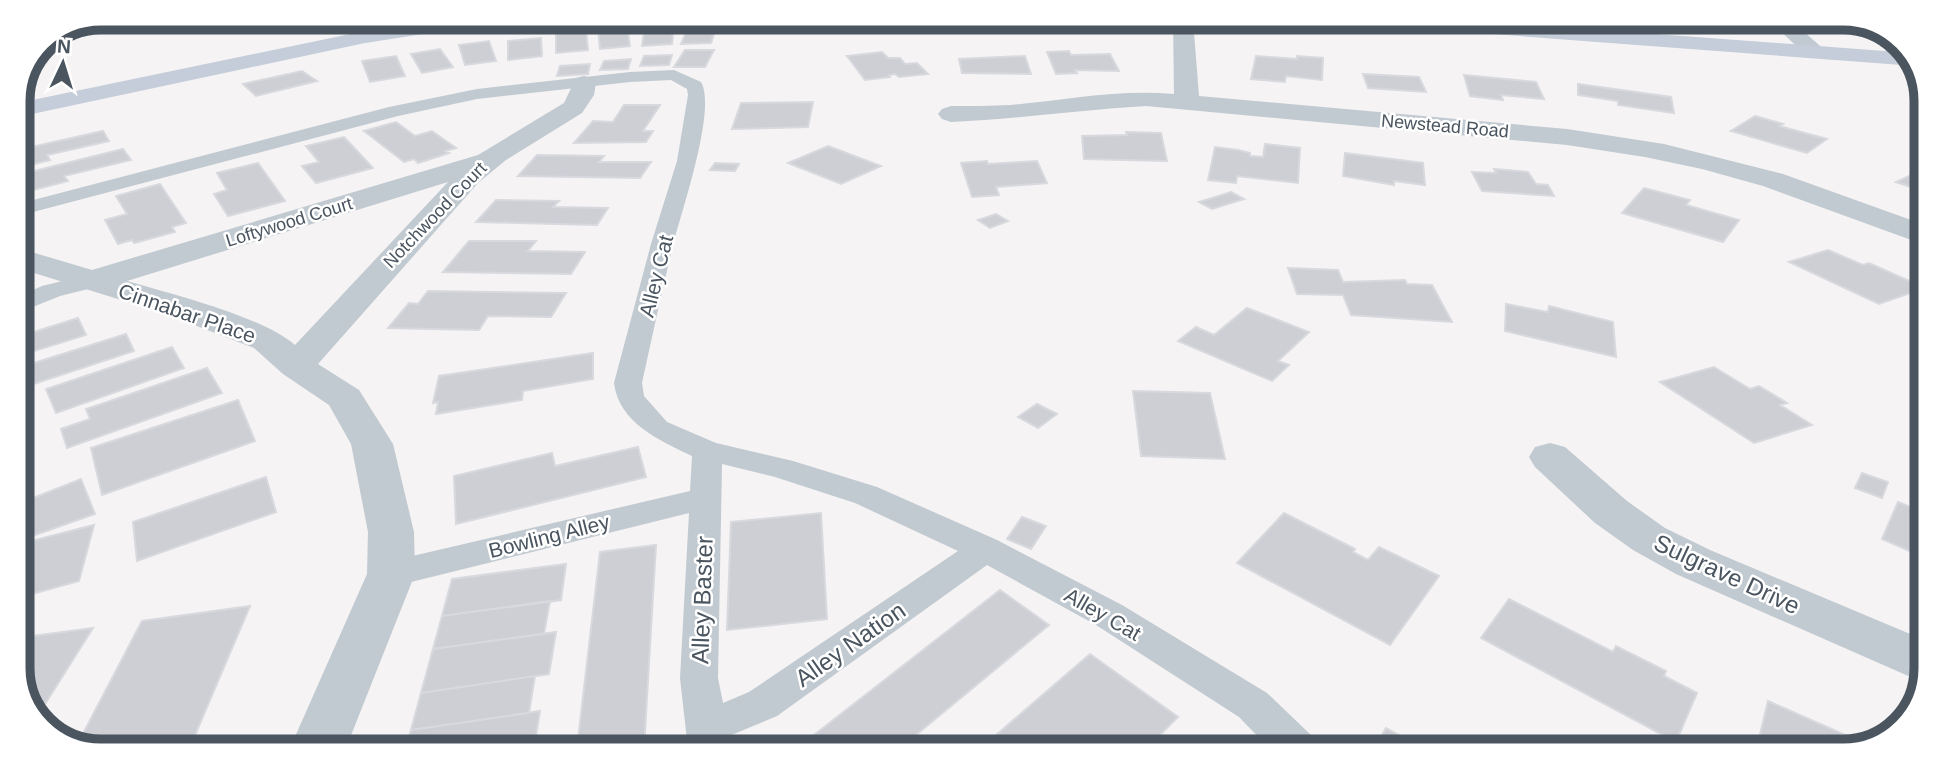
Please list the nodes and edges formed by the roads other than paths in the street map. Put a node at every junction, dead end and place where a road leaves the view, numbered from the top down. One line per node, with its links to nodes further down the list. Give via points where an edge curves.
1 (413, 30): 9 (main road)
2 (1184, 30): 8 (street)
3 (1517, 30): 5 (main road)
4 (1790, 30): 5 (street)
5 (1817, 53): 6 (main road)
6 (1901, 59)
7 (584, 83): 11 (street, Notchwood Court, via 573,108); 12 (lane, Alley Cat, via 477,94 395,111); 18 (lane, Alley Cat, via 674,75 695,86 696,113 687,161 628,383 630,398 657,428)
8 (1187, 103): 10 (street, Newstead Road, via 1124,99); 13 (street, Newstead Road, via 1631,146 1781,182)
9 (30, 107)
10 (951, 114)
11 (487, 161): 15 (street, Loftywood Court); 17 (street, Notchwood Court)
12 (30, 207)
13 (1914, 232)
14 (30, 262): 15 (street, Cinnabar Place)
15 (91, 281): 16 (lane); 17 (street, Cinnabar Place, via 267,340)
16 (30, 301)
17 (296, 366): 22 (street, Cinnabar Place, via 345,398 372,444 391,532)
18 (707, 451): 20 (lane, Alley Baster); 21 (lane, Alley Cat, via 782,468 866,495)
19 (1550, 457): 23 (street, Sulgrave Drive, via 1649,539)
20 (706, 498): 22 (lane, Bowling Alley); 24 (lane, Alley Baster, via 699,678)
21 (985, 549): 24 (lane, Alley Nation); 26 (lane, Alley Cat, via 1109,615 1253,705)
22 (391, 574): 25 (street, Cinnabar Place)
23 (1914, 658)
24 (709, 738)
25 (322, 739)
26 (1287, 739)

